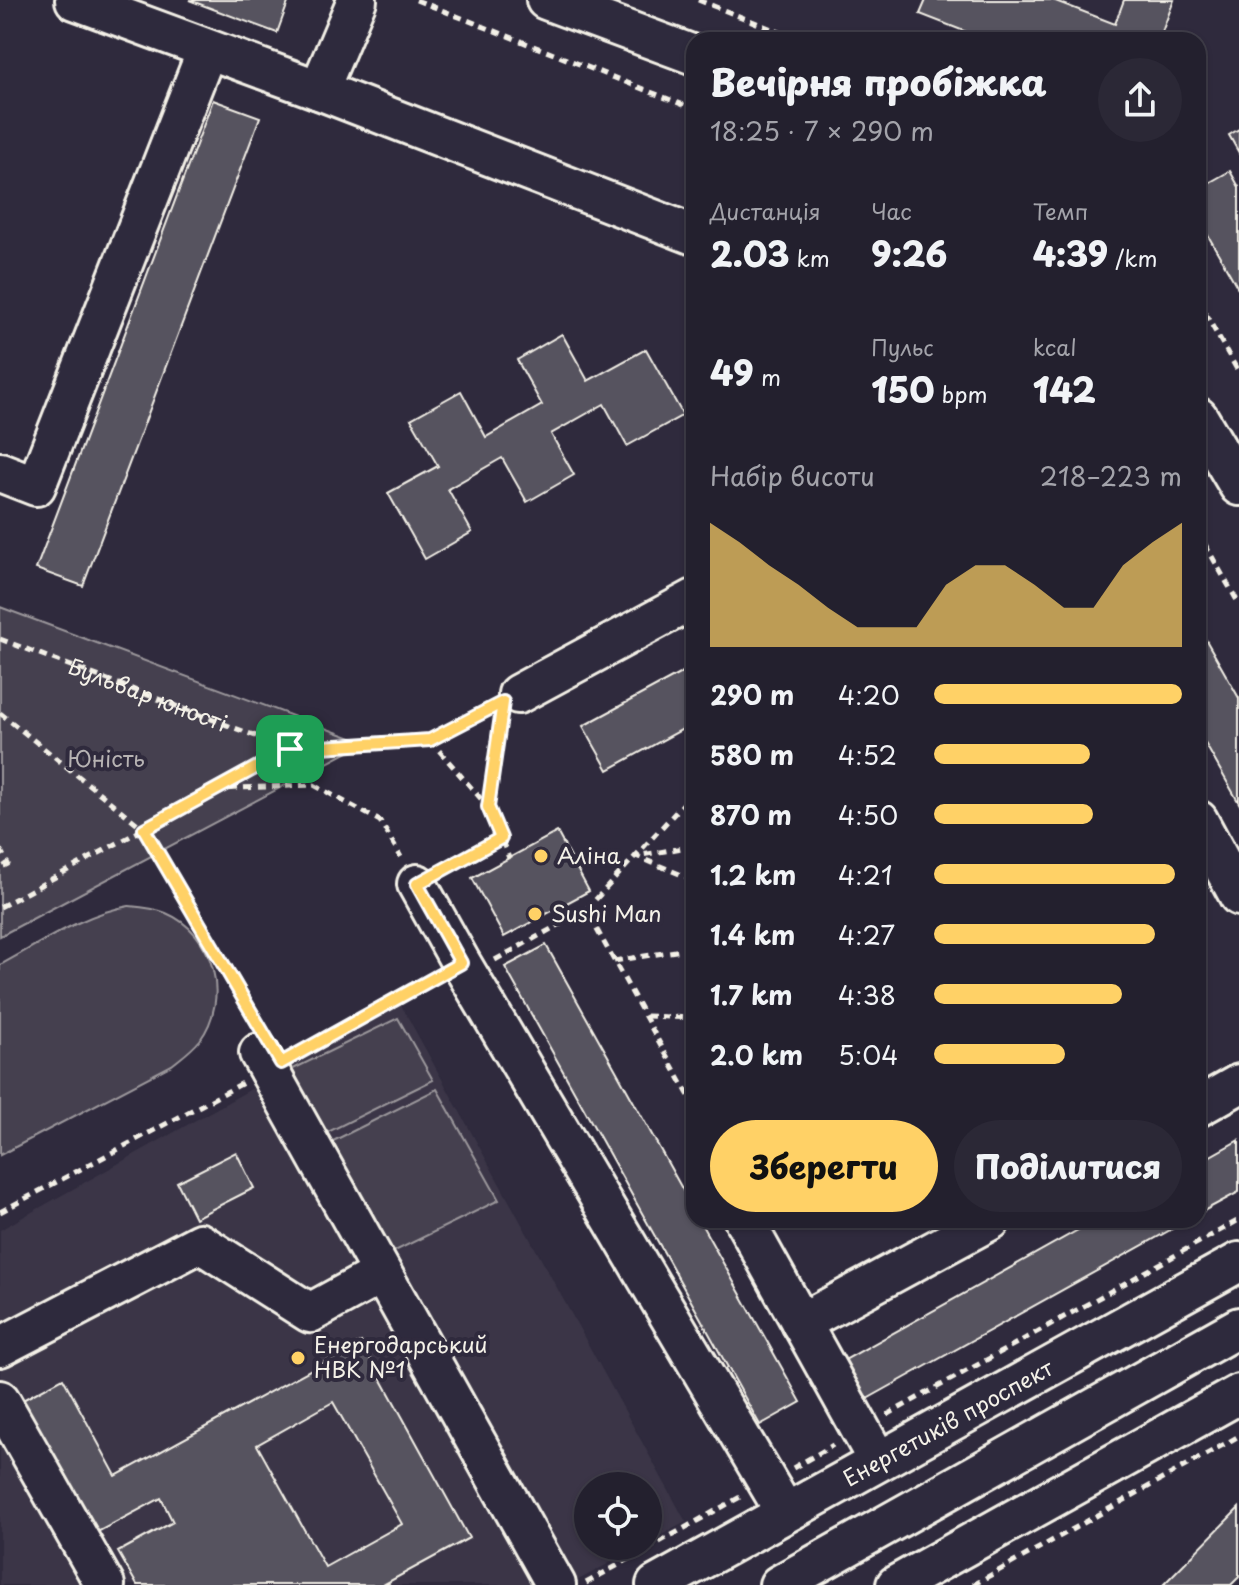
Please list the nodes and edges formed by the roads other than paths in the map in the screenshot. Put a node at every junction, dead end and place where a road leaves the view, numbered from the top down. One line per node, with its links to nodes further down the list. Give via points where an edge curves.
1 (75, 0): 4 (street)
2 (357, 0): 6 (street)
3 (546, 0): 5 (street)
4 (207, 50): 6 (street); 9 (street, via 36,486)
5 (686, 52)
6 (319, 90): 7 (street)
7 (686, 232)
8 (1206, 430): 10 (street)
9 (0, 472)
10 (1239, 486)
11 (686, 603): 12 (street)
12 (511, 698)
13 (1208, 860): 15 (street)
14 (417, 884): 29 (street)
15 (1239, 896)
16 (261, 1049): 22 (street)
17 (1239, 1084): 18 (street)
18 (1206, 1103)
19 (748, 1228): 23 (street)
20 (976, 1228): 23 (street)
21 (1239, 1262): 28 (street, Енергетиків проспект)
22 (381, 1274): 25 (street, via 310,1313 200,1243); 31 (street)
23 (801, 1323): 28 (street)
24 (1239, 1327): 33 (street)
25 (0, 1347)
26 (1239, 1394): 34 (street)
27 (0, 1400): 30 (street)
28 (869, 1446): 29 (street, Енергетиків проспект)
29 (776, 1497): 32 (street, Енергетиків проспект)
30 (105, 1585)
31 (556, 1585)
32 (656, 1585)
33 (779, 1585)
34 (896, 1585)

